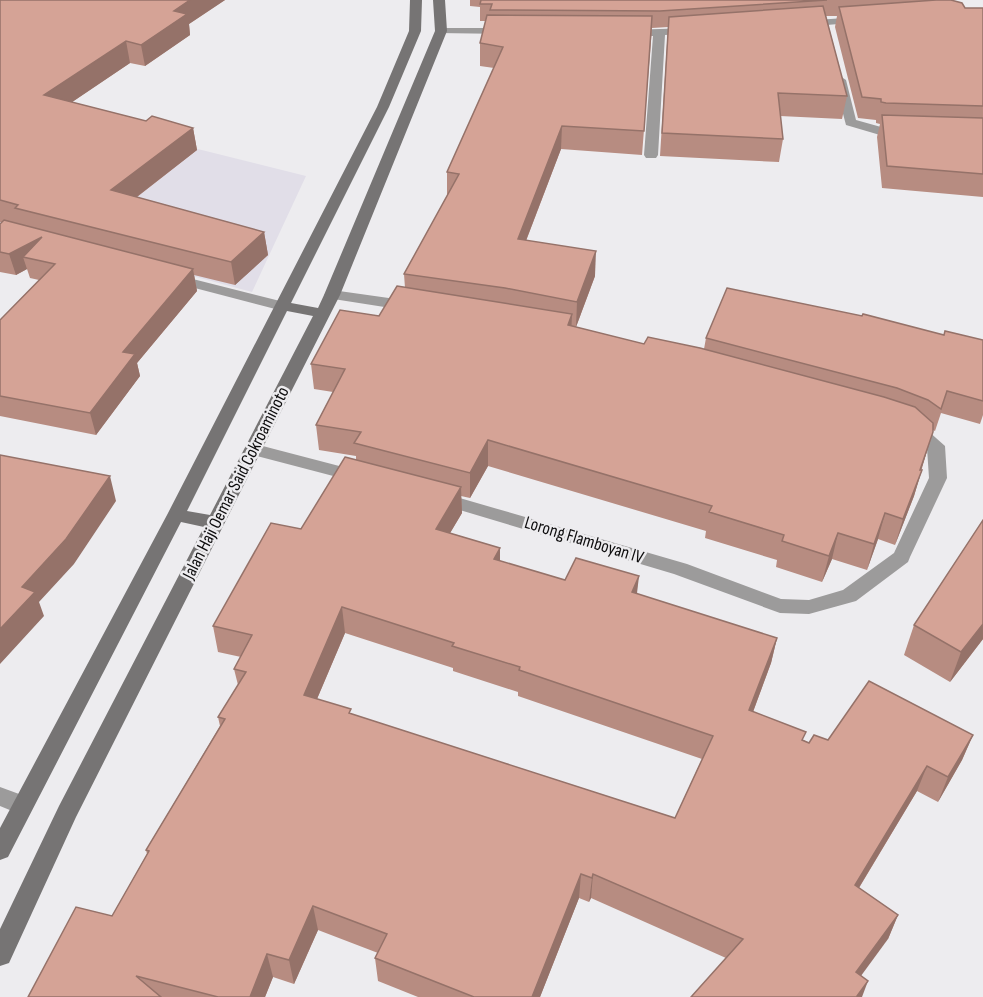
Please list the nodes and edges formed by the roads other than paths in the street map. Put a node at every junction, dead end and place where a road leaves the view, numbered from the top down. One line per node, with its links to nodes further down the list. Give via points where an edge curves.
1 (416, 0): 11 (main road, via 415,31)
2 (439, 0): 5 (main road, Jalan Haji Oemar Said Cokroaminoto)
3 (871, 19): 4 (street, via 828,28)
4 (793, 25)
5 (441, 30): 7 (street); 12 (main road, Jalan Haji Oemar Said Cokroaminoto)
6 (703, 30): 9 (street)
7 (524, 31)
8 (612, 32): 9 (street)
9 (658, 33): 14 (street)
10 (837, 67): 13 (street, via 850,122 880,131)
11 (383, 107): 12 (main road); 17 (main road)
12 (410, 108): 16 (main road, Jalan Haji Oemar Said Cokroaminoto)
13 (914, 132)
14 (651, 155)
15 (158, 274): 17 (street)
16 (332, 295): 18 (street); 19 (main road, Jalan Haji Oemar Said Cokroaminoto)
17 (283, 306): 19 (main road); 24 (main road)
18 (429, 309)
19 (321, 313): 21 (main road, Jalan Haji Oemar Said Cokroaminoto)
20 (895, 420): 23 (street, Lorong Flamboyan IV, via 915,427 936,446 938,478 902,557 849,596 810,607 780,606 680,569)
21 (255, 450): 22 (street); 25 (main road, Jalan Haji Oemar Said Cokroaminoto)
22 (381, 483)
23 (427, 495)
24 (176, 515): 25 (main road); 27 (main road)
25 (217, 523): 29 (main road, Jalan Haji Oemar Said Cokroaminoto, via 67,813)
26 (0, 796): 27 (street)
27 (22, 805): 28 (main road)
28 (0, 850)
29 (0, 955)

